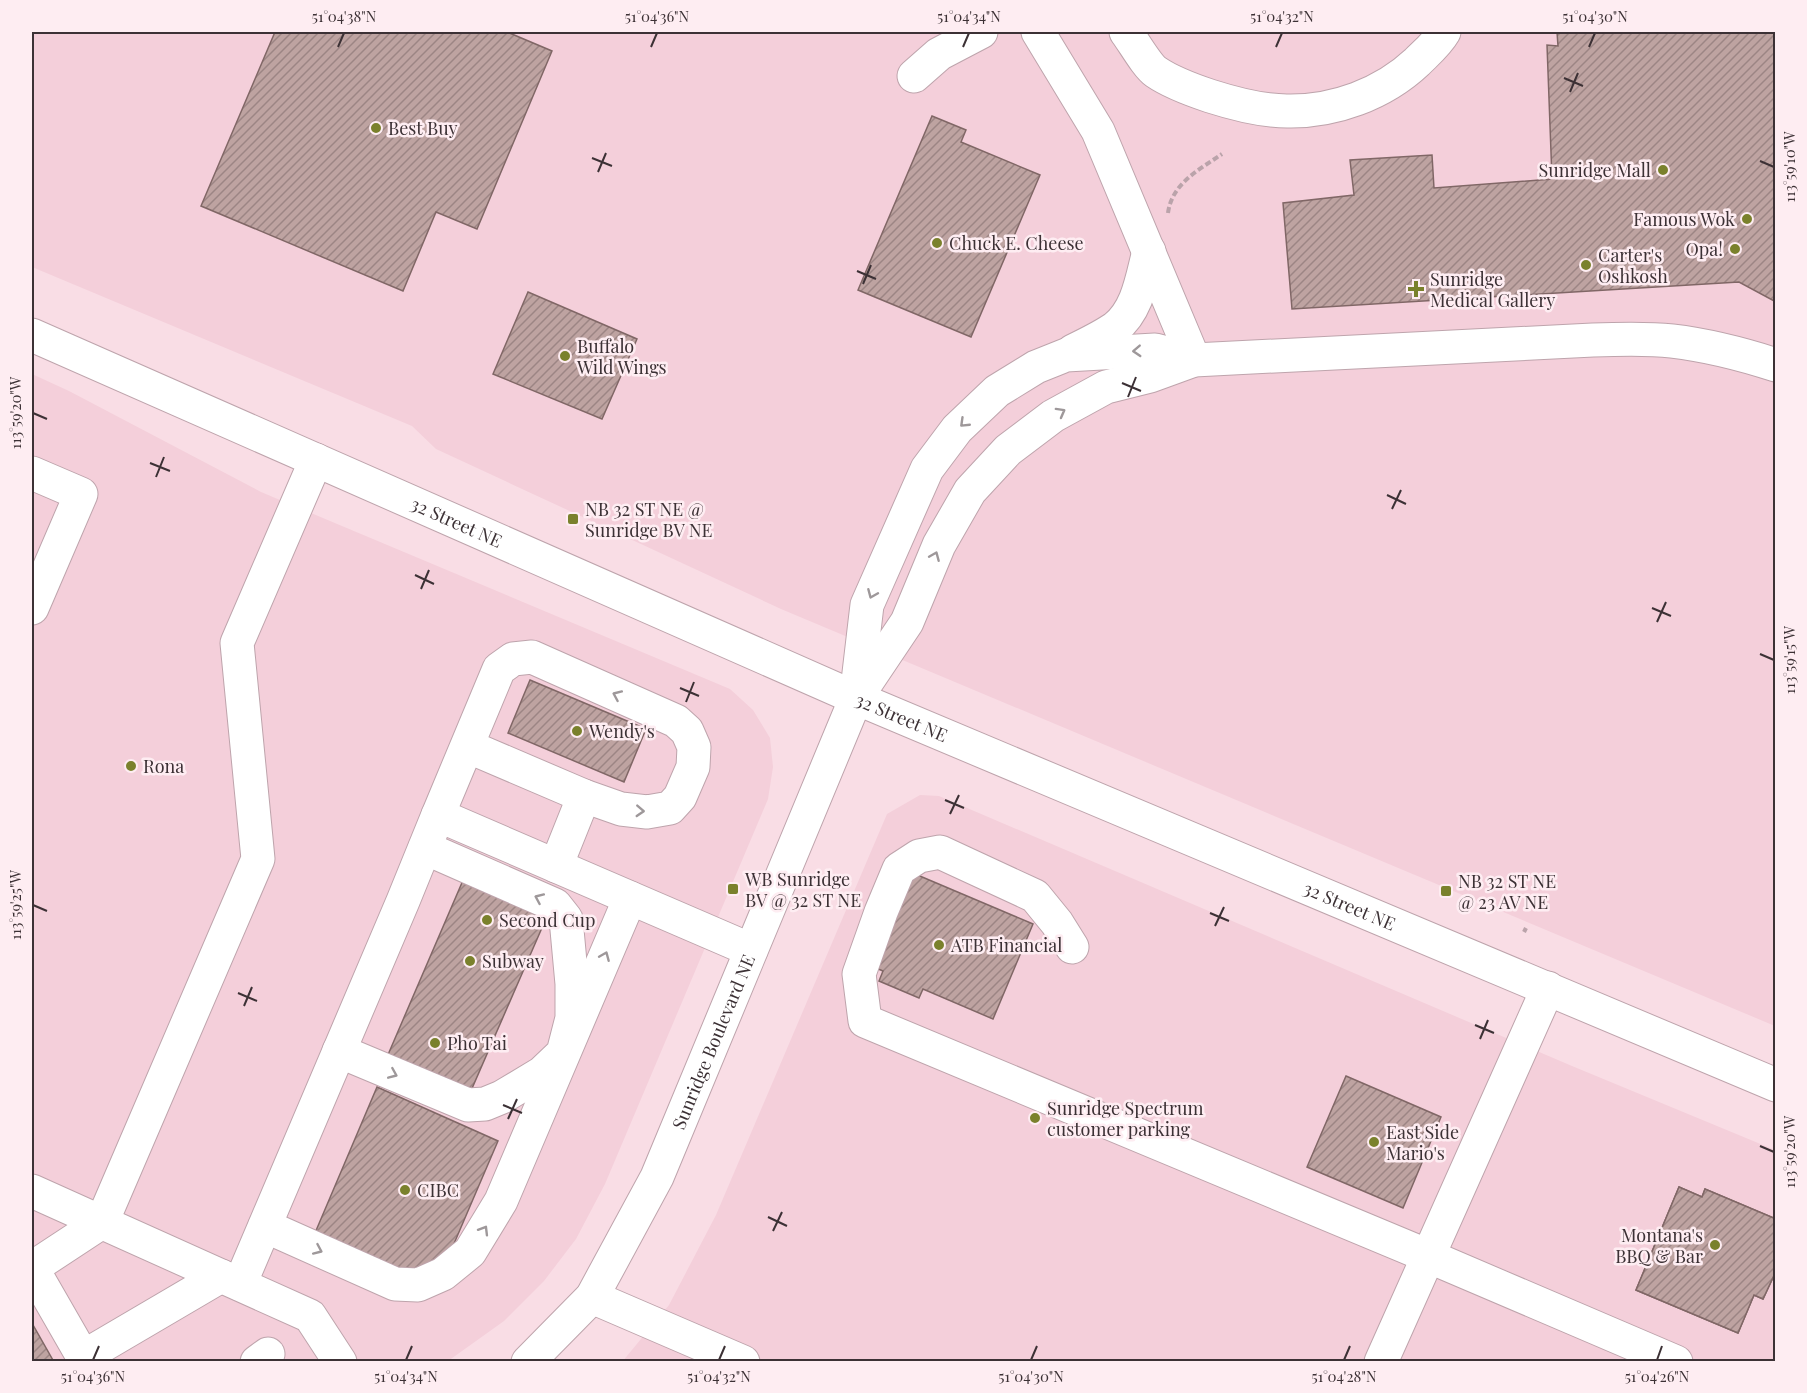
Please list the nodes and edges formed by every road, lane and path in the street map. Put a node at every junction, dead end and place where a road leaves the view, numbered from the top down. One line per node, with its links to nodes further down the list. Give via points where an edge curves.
1 (981, 32): 5 (street, via 939,54)
2 (1038, 32): 8 (street, via 1098,131)
3 (1126, 32): 4 (street, via 1154,71 1189,89 1241,106 1287,111 1330,107 1369,95 1406,72)
4 (1444, 32)
5 (914, 76)
6 (1222, 154): 7 (path, via 1188,176 1177,190)
7 (1168, 220)
8 (1149, 251): 10 (street, via 1139,295 1126,316 1115,328); 11 (street)
9 (32, 335): 13 (street, 32 Street NE)
10 (1066, 355): 11 (street, one-way to 10, via 1155,350); 16 (street, one-way to 16, via 1036,367 997,392 957,429 927,469 867,605)
11 (1194, 360): 12 (street, via 1649,339 1718,350); 16 (street, one-way to 11, via 907,622 939,545 970,491 1008,450 1053,416 1106,387)
12 (1776, 365)
13 (316, 460): 16 (street, 32 Street NE); 30 (street, via 237,643 258,859)
14 (32, 473): 15 (street, via 81,494)
15 (32, 608)
16 (856, 698): 24 (street, Sunridge Boulevard NE); 25 (street, 32 Street NE)
17 (466, 746): 18 (street); 18 (street, one-way to 17, via 621,809 646,812 670,808 681,797 693,767 694,747 687,731 676,721 532,657 513,659 499,669); 19 (street)
18 (584, 796): 21 (street)
19 (438, 815): 20 (street); 21 (street)
20 (425, 848): 26 (street); 27 (street, one-way to 20, via 572,1018 566,920 555,904)
21 (556, 866): 22 (street)
22 (630, 898): 24 (street); 27 (street, one-way to 22)
23 (1072, 946): 32 (street, via 1035,896 940,852 919,856 899,869 859,974 865,1021)
24 (751, 950): 35 (street, Sunridge Boulevard NE, via 657,1177)
25 (1548, 988): 28 (street, 32 Street NE); 32 (street)
26 (339, 1051): 27 (street, one-way to 27, via 468,1106 502,1097 542,1073); 31 (street)
27 (563, 1053): 31 (street, one-way to 27, via 395,1284 418,1285 443,1274 470,1252 501,1201)
28 (1776, 1085)
29 (32, 1191): 30 (street)
30 (102, 1222): 33 (street); 34 (street)
31 (265, 1226): 34 (street)
32 (1428, 1256): 40 (street); 41 (street)
33 (32, 1268): 36 (street)
34 (230, 1280): 36 (street); 37 (street, via 310,1317)
35 (592, 1297): 38 (street, Sunridge Boulevard NE); 39 (street)
36 (85, 1359)
37 (340, 1362)
38 (528, 1362)
39 (743, 1362)
40 (1380, 1362)
41 (1676, 1362)

